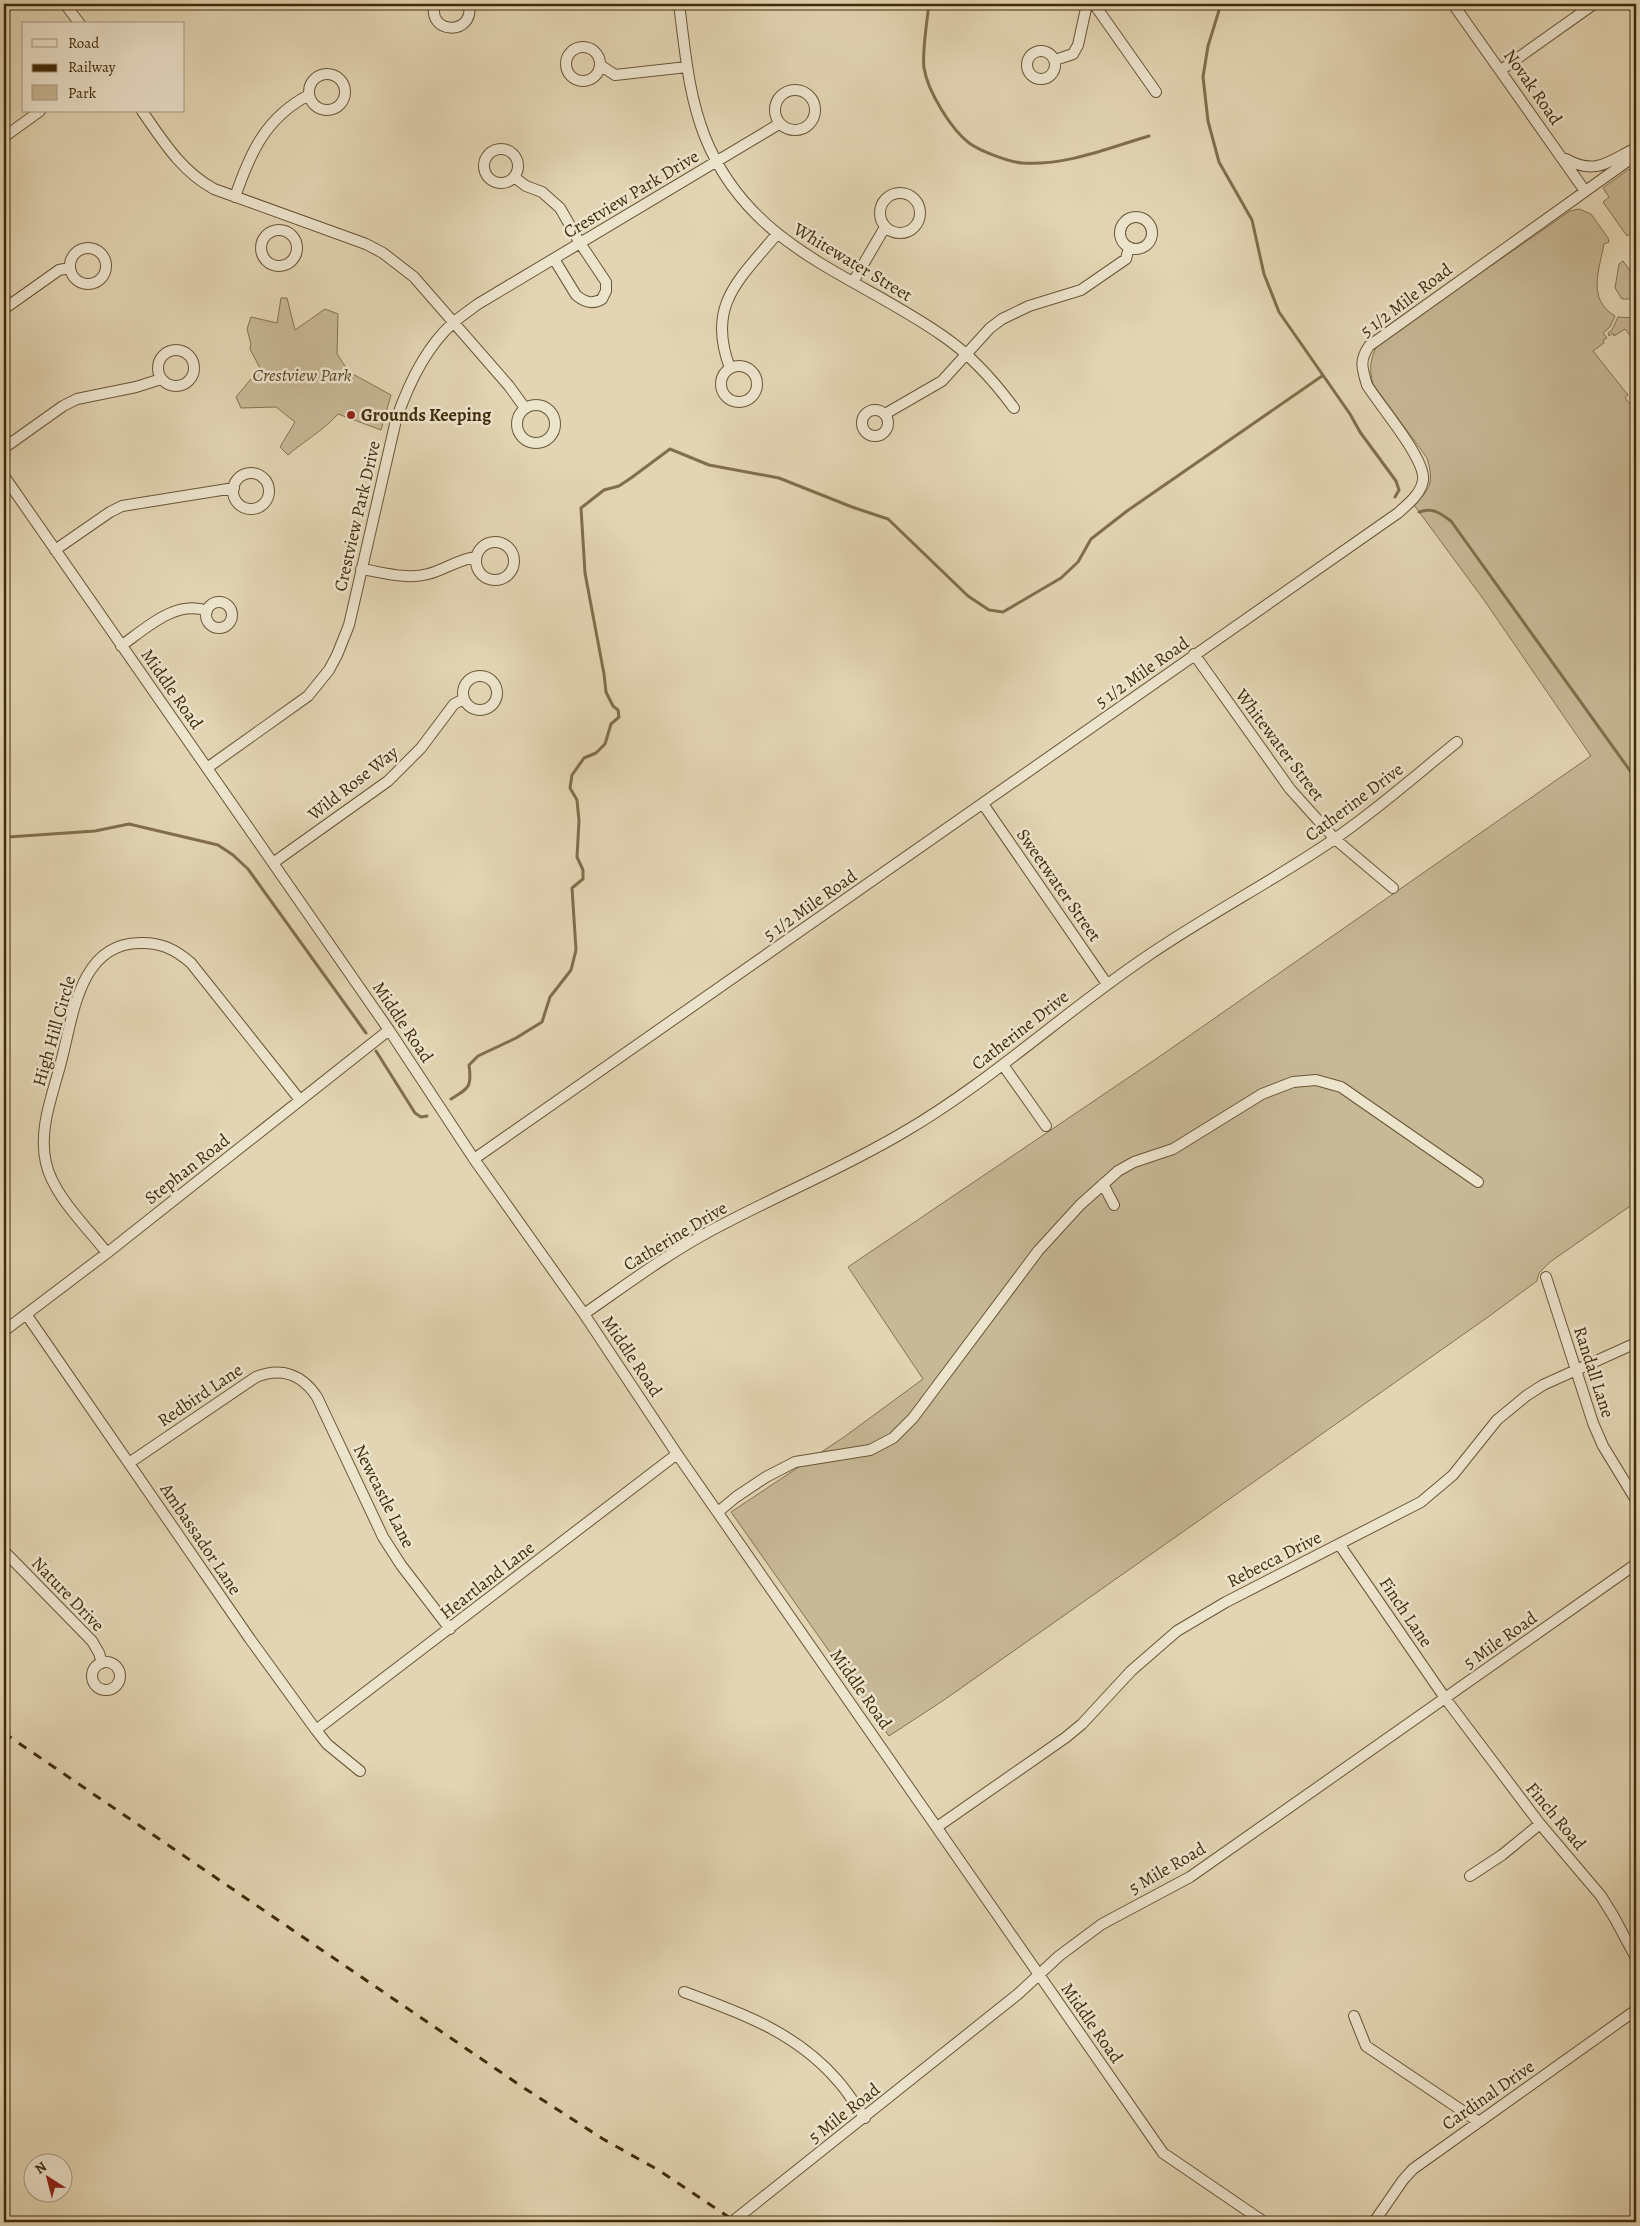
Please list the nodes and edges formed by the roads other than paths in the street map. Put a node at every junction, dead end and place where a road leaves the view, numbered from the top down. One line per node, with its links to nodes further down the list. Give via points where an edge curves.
1 (65, 4): 9 (street)
2 (435, 4): 3 (street, via 436,19 450,28 466,22)
3 (469, 4)
4 (679, 4): 12 (street, Whitewater Street)
5 (1087, 4): 10 (street, via 1073,54)
6 (1094, 4): 14 (street)
7 (1453, 4): 13 (street, Novak Road)
8 (1594, 4): 13 (street)
9 (78, 22)
10 (1055, 60)
11 (600, 65): 12 (street, via 615,75)
12 (687, 67): 23 (street, Whitewater Street, via 696,113)
13 (1501, 70): 22 (street, Novak Road)
14 (1156, 92)
15 (309, 95): 26 (street, via 291,105 266,131 248,161)
16 (39, 112): 19 (street)
17 (143, 112): 26 (street, via 187,171 214,189)
18 (779, 124): 18 (street, via 774,111 778,98 790,90 809,96 815,107 809,125 797,131); 23 (street, Crestview Park Drive)
19 (4, 137)
20 (1636, 148): 22 (street, via 1592,168 1582,168)
21 (1636, 155): 25 (street, 5 1/2 Mile Road)
22 (1563, 157): 25 (street, Novak Road)
23 (717, 162): 30 (street, Whitewater Street, via 746,204); 31 (street, Crestview Park Drive)
24 (514, 176): 31 (street, via 526,186 552,198)
25 (1585, 191): 52 (street, 5 1/2 Mile Road, via 1381,336 1368,346 1362,356 1362,371 1367,384 1423,469 1418,492 1398,513)
26 (234, 197): 27 (street)
27 (293, 217): 29 (street); 37 (street, via 383,253 414,277)
28 (885, 227): 28 (street, via 901,233 912,230 920,215 914,199 897,193 886,198 880,216); 35 (street)
29 (287, 232)
30 (777, 234): 35 (street, Whitewater Street); 39 (street, via 737,281 724,306 721,332)
31 (580, 243): 33 (street, Crestview Park Drive); 33 (street, via 606,282 602,299 590,302 580,299)
32 (1129, 247): 38 (street, via 1126,259 1081,290 1015,311 1002,319)
33 (554, 259): 37 (street, Crestview Park Drive)
34 (70, 268): 36 (street, via 59,270)
35 (853, 282): 38 (street, Whitewater Street, via 920,321)
36 (4, 309)
37 (452, 323): 41 (street); 49 (street, Crestview Park Drive, via 425,357 404,398)
38 (967, 355): 42 (street, Whitewater Street); 43 (street, via 931,389)
39 (730, 368)
40 (161, 379): 44 (street, via 77,399)
41 (525, 408)
42 (1014, 408)
43 (885, 414)
44 (4, 448)
45 (4, 476): 47 (street, Middle Road)
46 (234, 488): 47 (street, via 122,506)
47 (55, 550): 51 (street, Middle Road)
48 (476, 557): 49 (street, via 418,576)
49 (361, 569): 55 (street, Crestview Park Drive, via 344,639 329,670 308,696)
50 (207, 611): 51 (street, via 193,607 170,614)
51 (121, 646): 55 (street, Middle Road)
52 (1194, 654): 56 (street, 5 1/2 Mile Road); 57 (street, Whitewater Street, via 1290,789)
53 (464, 699): 58 (street, Wild Rose Way, via 454,704 421,748 388,781)
54 (1457, 742): 57 (street, Catherine Drive)
55 (207, 768): 58 (street, Middle Road)
56 (983, 804): 60 (street, Sweetwater Street); 65 (street, 5 1/2 Mile Road)
57 (1335, 839): 59 (street, Whitewater Street); 60 (street, Catherine Drive)
58 (273, 863): 61 (street, Middle Road)
59 (1393, 888)
60 (1107, 984): 62 (street, Catherine Drive)
61 (389, 1030): 63 (street, Stephan Road); 65 (street, Middle Road)
62 (1003, 1065): 64 (street); 72 (street, Catherine Drive, via 904,1132 710,1231)
63 (300, 1100): 69 (street, Stephan Road); 69 (street, High Hill Circle, via 191,962 181,954 160,944 135,943 102,956 81,986 46,1119 44,1149 46,1164 58,1191)
64 (1046, 1126)
65 (474, 1159): 72 (street, Middle Road)
66 (1478, 1182): 67 (street, via 1340,1087 1316,1080 1293,1082 1262,1094 1173,1148 1134,1162)
67 (1103, 1184): 68 (street); 80 (street, via 1038,1251 913,1418 893,1438 870,1450 795,1462 736,1496)
68 (1114, 1205)
69 (107, 1253): 71 (street, Stephan Road)
70 (1546, 1277): 75 (street, Randall Lane)
71 (26, 1314): 73 (street, Stephan Road); 78 (street, Ambassador Lane)
72 (584, 1314): 77 (street, Middle Road)
73 (4, 1331)
74 (1636, 1343): 75 (street, Rebecca Drive)
75 (1576, 1370): 79 (street, Randall Lane, via 1600,1438); 81 (street, Rebecca Drive, via 1543,1385 1511,1407 1453,1475 1433,1493 1411,1508)
76 (295, 1376): 78 (street, Redbird Lane, via 276,1372 256,1377); 84 (street, Newcastle Lane, via 311,1388 316,1397 383,1537)
77 (677, 1454): 80 (street, Middle Road); 84 (street, Heartland Lane)
78 (129, 1463): 87 (street, Ambassador Lane)
79 (1636, 1500)
80 (718, 1512): 90 (street, Middle Road)
81 (1340, 1544): 86 (street, Finch Lane); 90 (street, Rebecca Drive, via 1226,1602 1177,1632 1131,1671 1065,1738)
82 (4, 1551): 85 (street, Nature Drive, via 92,1641)
83 (1636, 1564): 86 (street, 5 Mile Road)
84 (450, 1629): 87 (street, Heartland Lane)
85 (102, 1663)
86 (1445, 1698): 89 (street, Finch Road); 93 (street, 5 Mile Road, via 1190,1877 1102,1924 1058,1956)
87 (316, 1730): 88 (street, Ambassador Lane, via 327,1744)
88 (360, 1771)
89 (1540, 1824): 91 (street, via 1502,1856); 92 (street, Finch Road, via 1601,1896)
90 (937, 1827): 93 (street, Middle Road)
91 (1470, 1876)
92 (1636, 1958)
93 (1039, 1976): 97 (street, 5 Mile Road); 100 (street, Middle Road, via 1163,2153)
94 (684, 1992): 97 (street, via 749,2016 792,2040 839,2082)
95 (1636, 2010): 98 (street, Cardinal Drive)
96 (1354, 2016): 98 (street, via 1366,2046)
97 (865, 2118): 99 (street, 5 Mile Road)
98 (1479, 2122): 101 (street, Cardinal Drive, via 1413,2169)
99 (732, 2222)
100 (1264, 2222)
101 (1374, 2222)

